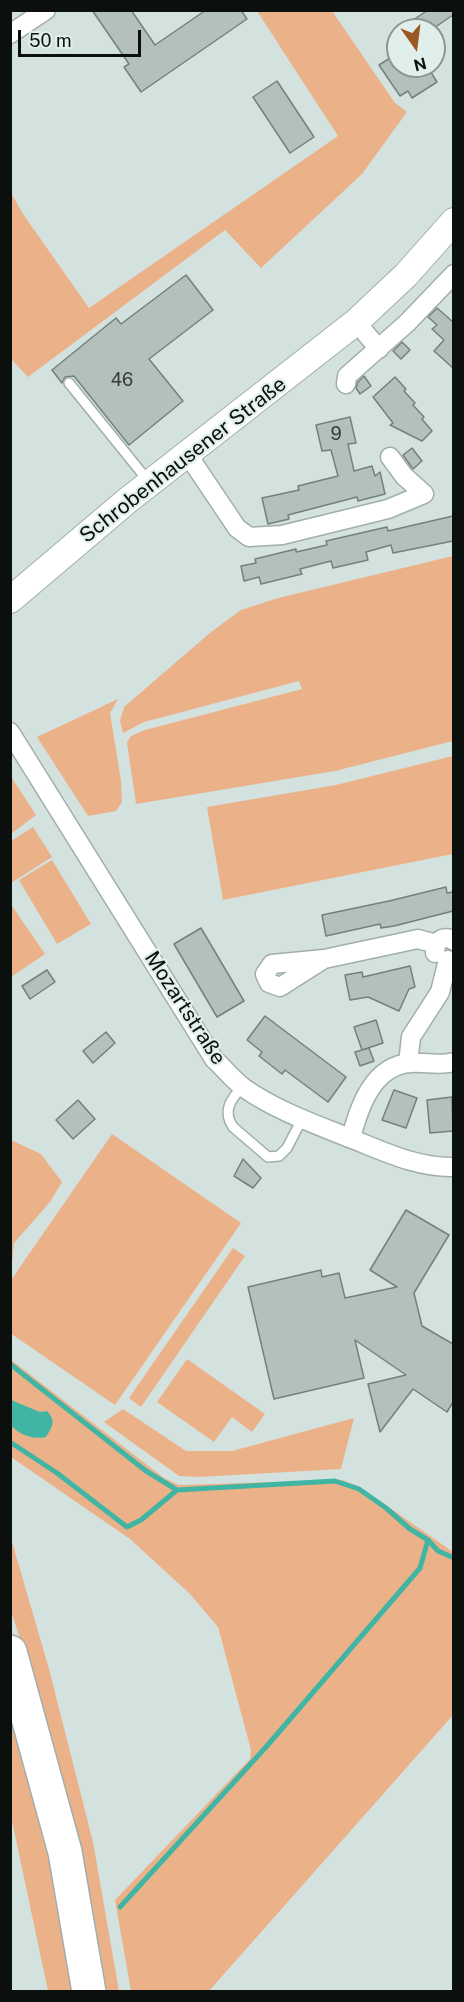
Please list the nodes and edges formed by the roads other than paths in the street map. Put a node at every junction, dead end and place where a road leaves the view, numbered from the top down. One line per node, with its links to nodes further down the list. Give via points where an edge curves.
1 (46, 10): 2 (street)
2 (10, 34)
3 (453, 221): 5 (main road, Schrobenhausener Straße, via 406,275)
4 (453, 274): 6 (street)
5 (356, 322): 6 (street); 9 (main road, Schrobenhausener Straße)
6 (379, 349): 8 (street, via 347,375)
7 (69, 383): 11 (lane)
8 (346, 384)
9 (188, 455): 10 (street, via 237,528 249,537 282,535 388,509 424,494); 11 (main road, Schrobenhausener Straße)
10 (390, 457)
11 (150, 484): 12 (main road, Schrobenhausener Straße)
12 (10, 600)
13 (10, 732): 19 (street, Mozartstraße, via 214,1059)
14 (445, 943): 15 (street, via 417,939); 16 (street, via 436,954 441,959)
15 (324, 959)
16 (451, 959): 18 (street, via 440,992 411,1037)
17 (453, 1062): 18 (street)
18 (408, 1063): 21 (street, via 382,1076 370,1088)
19 (242, 1087): 20 (street, Mozartstraße); 20 (lane, via 232,1098 229,1120 268,1157 279,1156 287,1148)
20 (302, 1119): 21 (street, Mozartstraße)
21 (351, 1138): 22 (street, Mozartstraße, via 401,1159)
22 (453, 1167)
23 (10, 1652): 24 (highway, via 65,1852)
24 (90, 1992)

